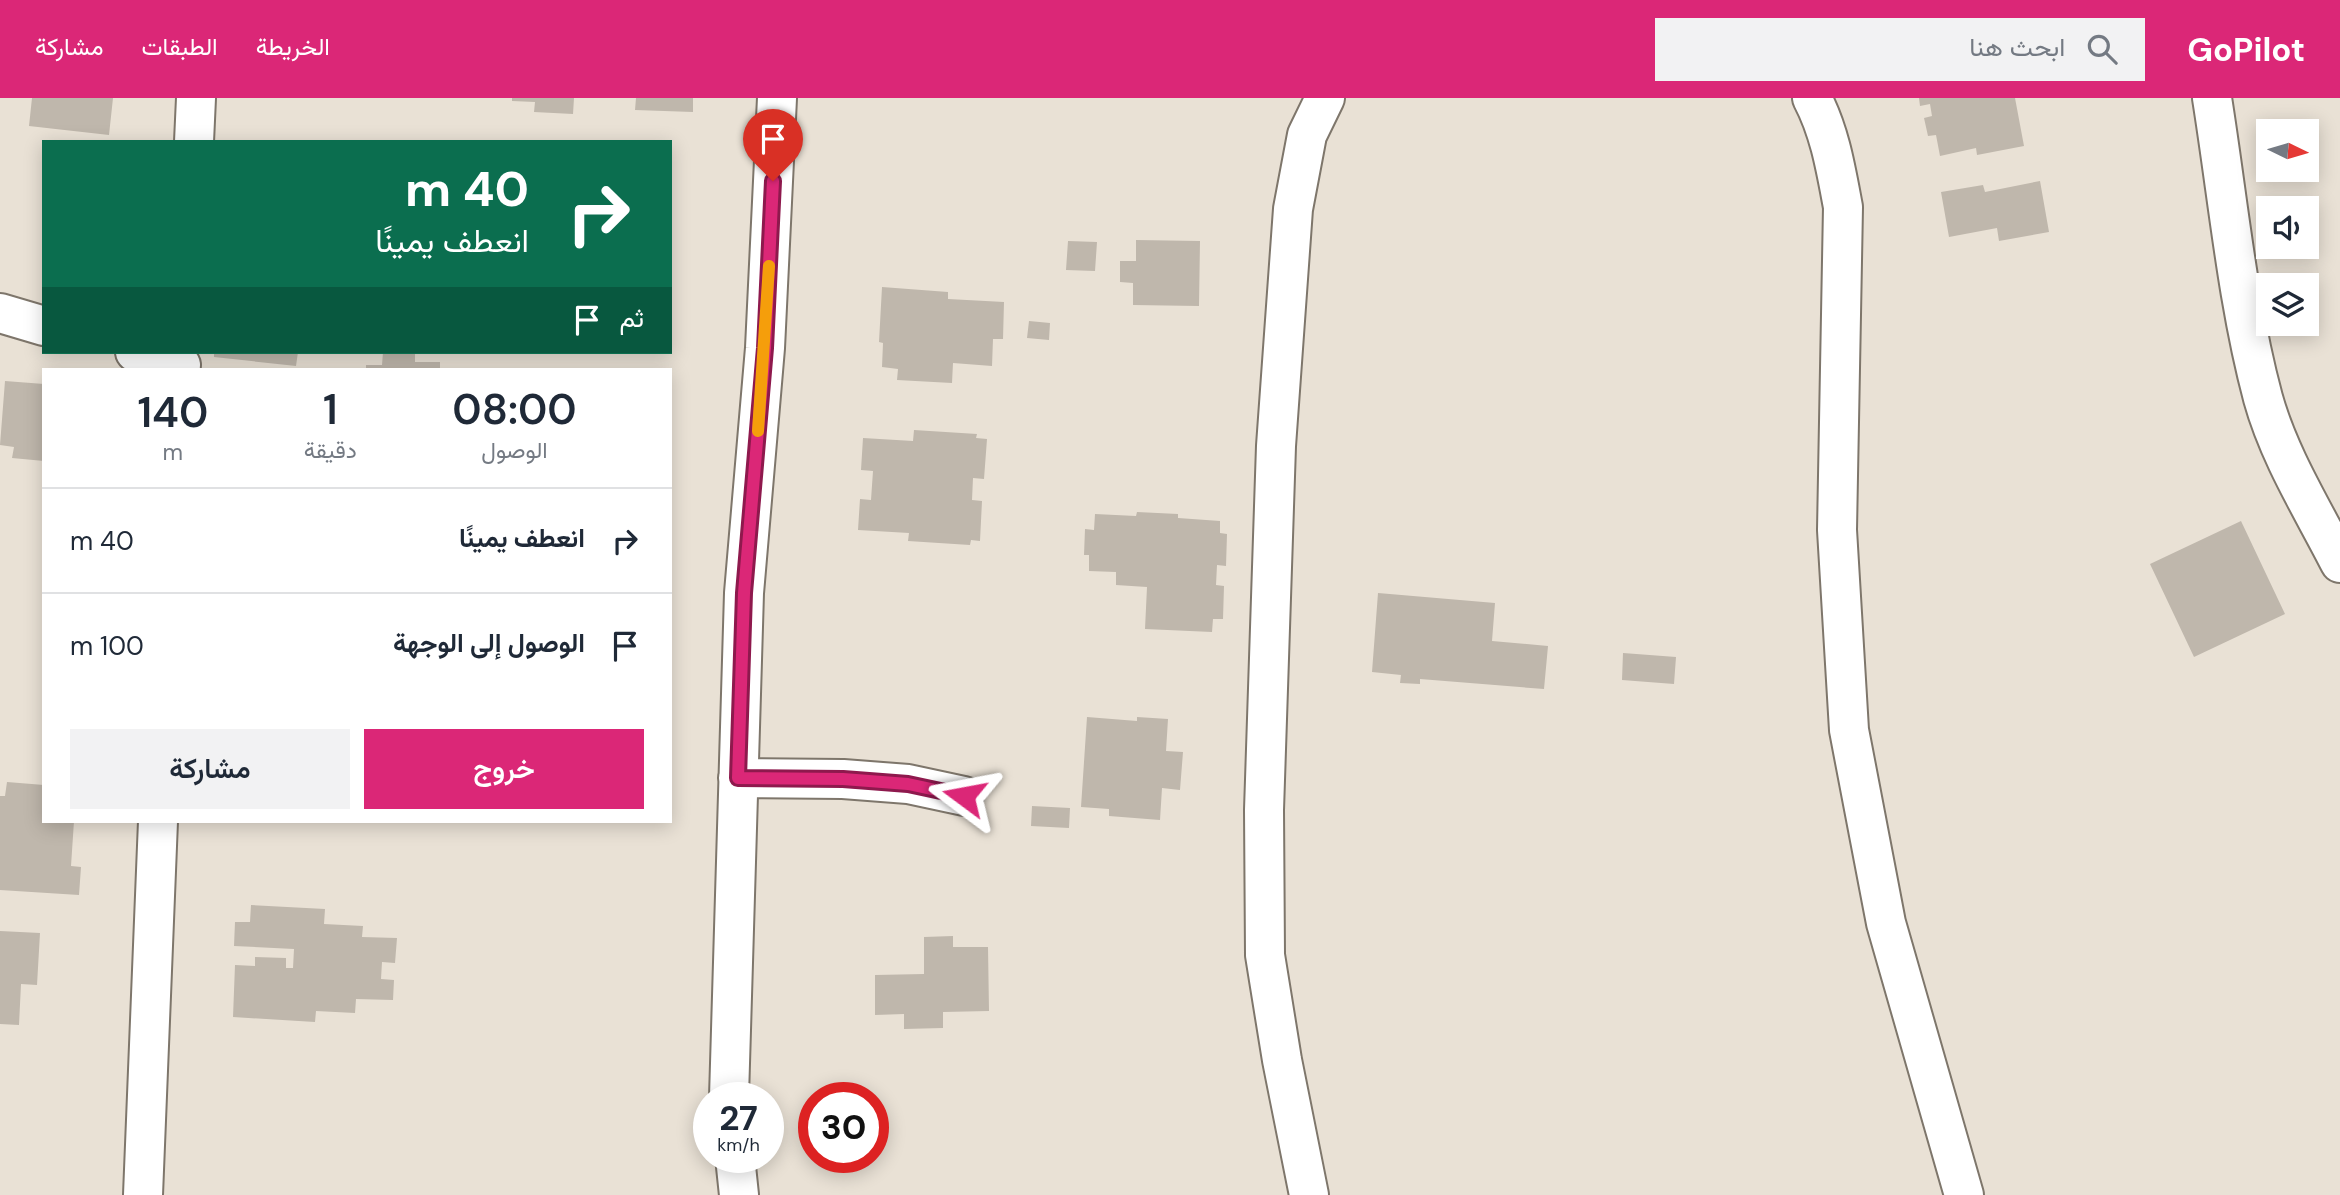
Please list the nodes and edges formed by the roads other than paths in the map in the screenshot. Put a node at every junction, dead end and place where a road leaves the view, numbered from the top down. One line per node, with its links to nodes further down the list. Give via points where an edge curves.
1 (196, 98): 6 (street)
2 (777, 98): 12 (street, via 765,348 744,593)
3 (1325, 98): 19 (street, via 1307,135 1293,208 1276,446 1264,810 1265,955)
4 (1812, 98): 20 (street, via 1833,156 1843,207 1837,530 1849,730 1886,923)
5 (2212, 98): 11 (street, via 2243,300 2264,400 2289,464)
6 (194, 140)
7 (0, 313): 8 (street)
8 (42, 325)
9 (144, 354): 10 (street)
10 (181, 362)
11 (2340, 563)
12 (738, 778): 13 (street, via 908,784); 15 (street)
13 (964, 796)
14 (158, 823): 17 (street)
15 (729, 1082)
16 (737, 1173): 18 (street)
17 (143, 1195)
18 (739, 1195)
19 (1309, 1195)
20 (1964, 1195)

